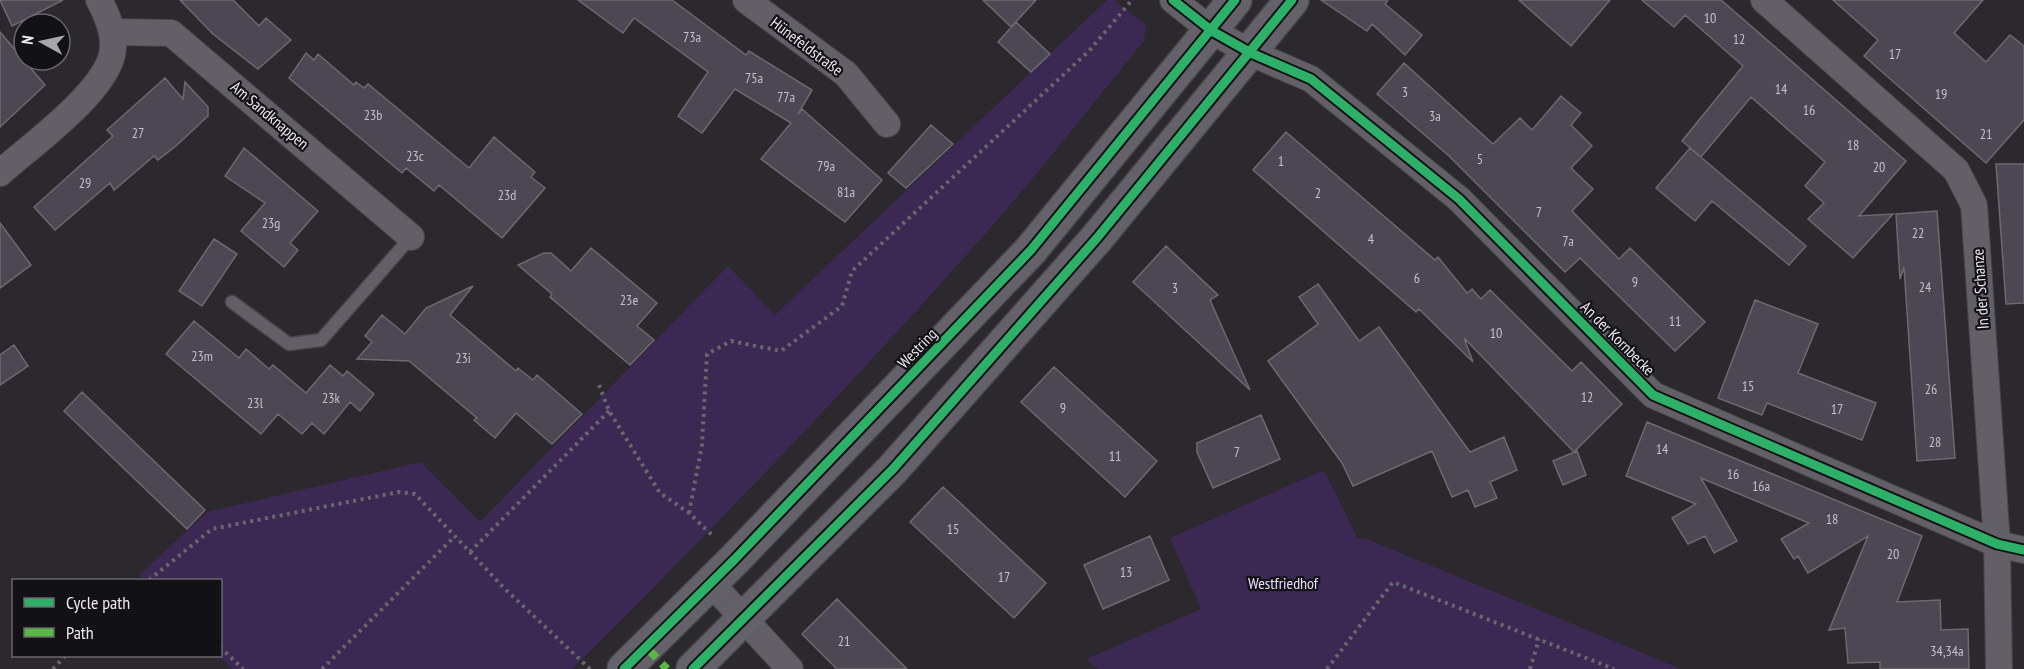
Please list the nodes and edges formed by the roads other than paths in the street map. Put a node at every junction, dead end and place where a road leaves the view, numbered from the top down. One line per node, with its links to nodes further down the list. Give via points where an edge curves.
1 (99, 0): 8 (street)
2 (746, 0): 10 (street, Hünefeldstraße, via 846,74)
3 (1173, 0): 7 (street)
4 (1235, 0): 7 (main road, Westring)
5 (1292, 0): 9 (main road)
6 (1764, 0): 14 (street, In der Schanze, via 1956,170 1974,205)
7 (1212, 31): 9 (street); 16 (main road, Westring, via 1031,250)
8 (113, 32): 11 (street, via 110,63 93,91); 12 (street, Am Sandknappen, via 171,33)
9 (1251, 54): 14 (street, An der Kornbecke, via 1311,80 1459,199 1653,395); 17 (main road, via 1097,238 893,469)
10 (887, 124)
11 (0, 173)
12 (411, 237): 13 (lane, via 321,340 289,344)
13 (232, 302)
14 (1997, 544): 15 (street, An der Kornbecke); 21 (street, In der Schanze)
15 (2024, 550)
16 (711, 583): 17 (street); 18 (main road, Westring)
17 (742, 619): 19 (main road); 20 (street)
18 (624, 669)
19 (693, 669)
20 (790, 669)
21 (1999, 669)

